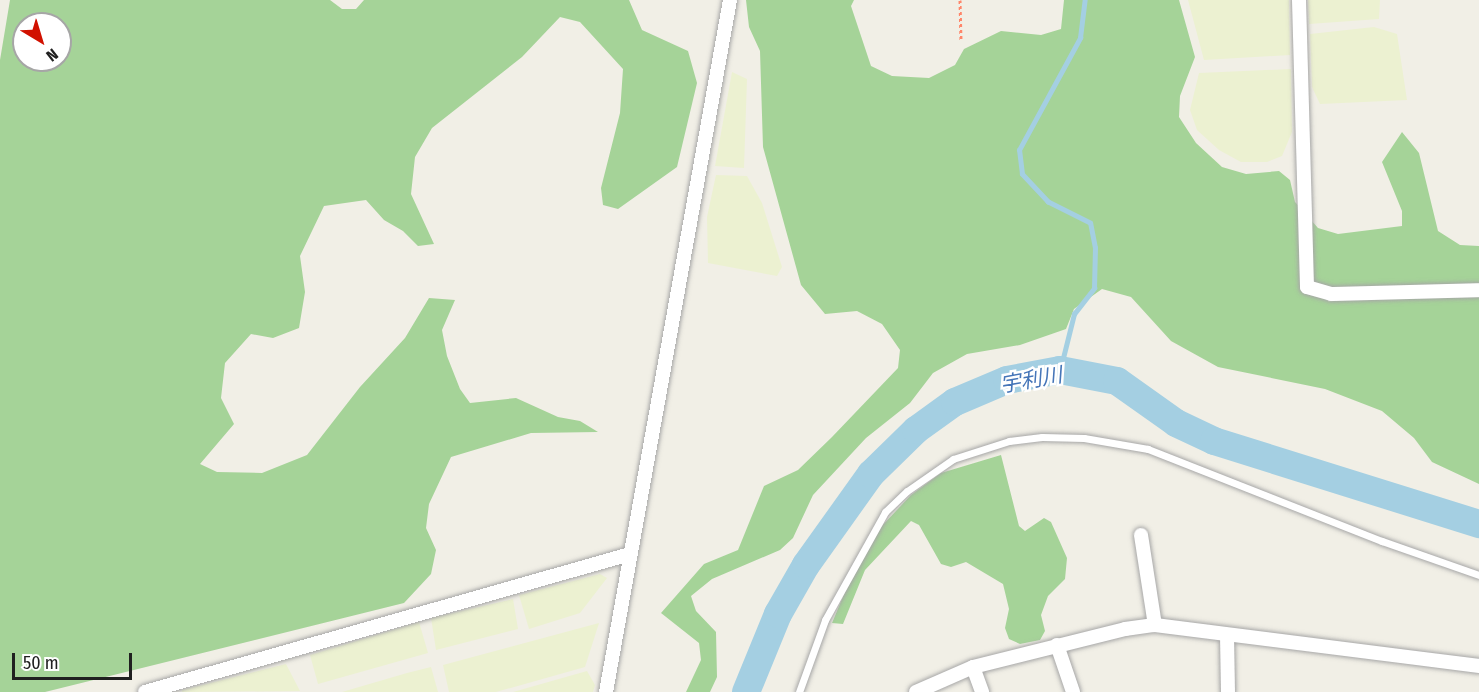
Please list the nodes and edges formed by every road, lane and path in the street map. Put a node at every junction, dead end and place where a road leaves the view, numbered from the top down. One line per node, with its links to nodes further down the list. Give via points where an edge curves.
1 (730, 0): 7 (street)
2 (960, 0): 4 (path)
3 (1299, 0): 5 (street, via 1307,287 1332,294)
4 (961, 41)
5 (1479, 290)
6 (1141, 535): 9 (street)
7 (630, 554): 14 (street); 15 (street)
8 (1479, 575): 16 (lane, via 1148,449 1084,438 1009,441 953,459 907,490 885,512 825,620)
9 (1155, 626): 10 (street); 11 (street)
10 (1227, 635): 12 (street); 20 (street)
11 (1057, 645): 13 (street); 19 (street)
12 (1479, 666)
13 (973, 668): 17 (street); 18 (street)
14 (145, 692)
15 (606, 692)
16 (799, 692)
17 (916, 692)
18 (982, 692)
19 (1073, 692)
20 (1228, 692)

